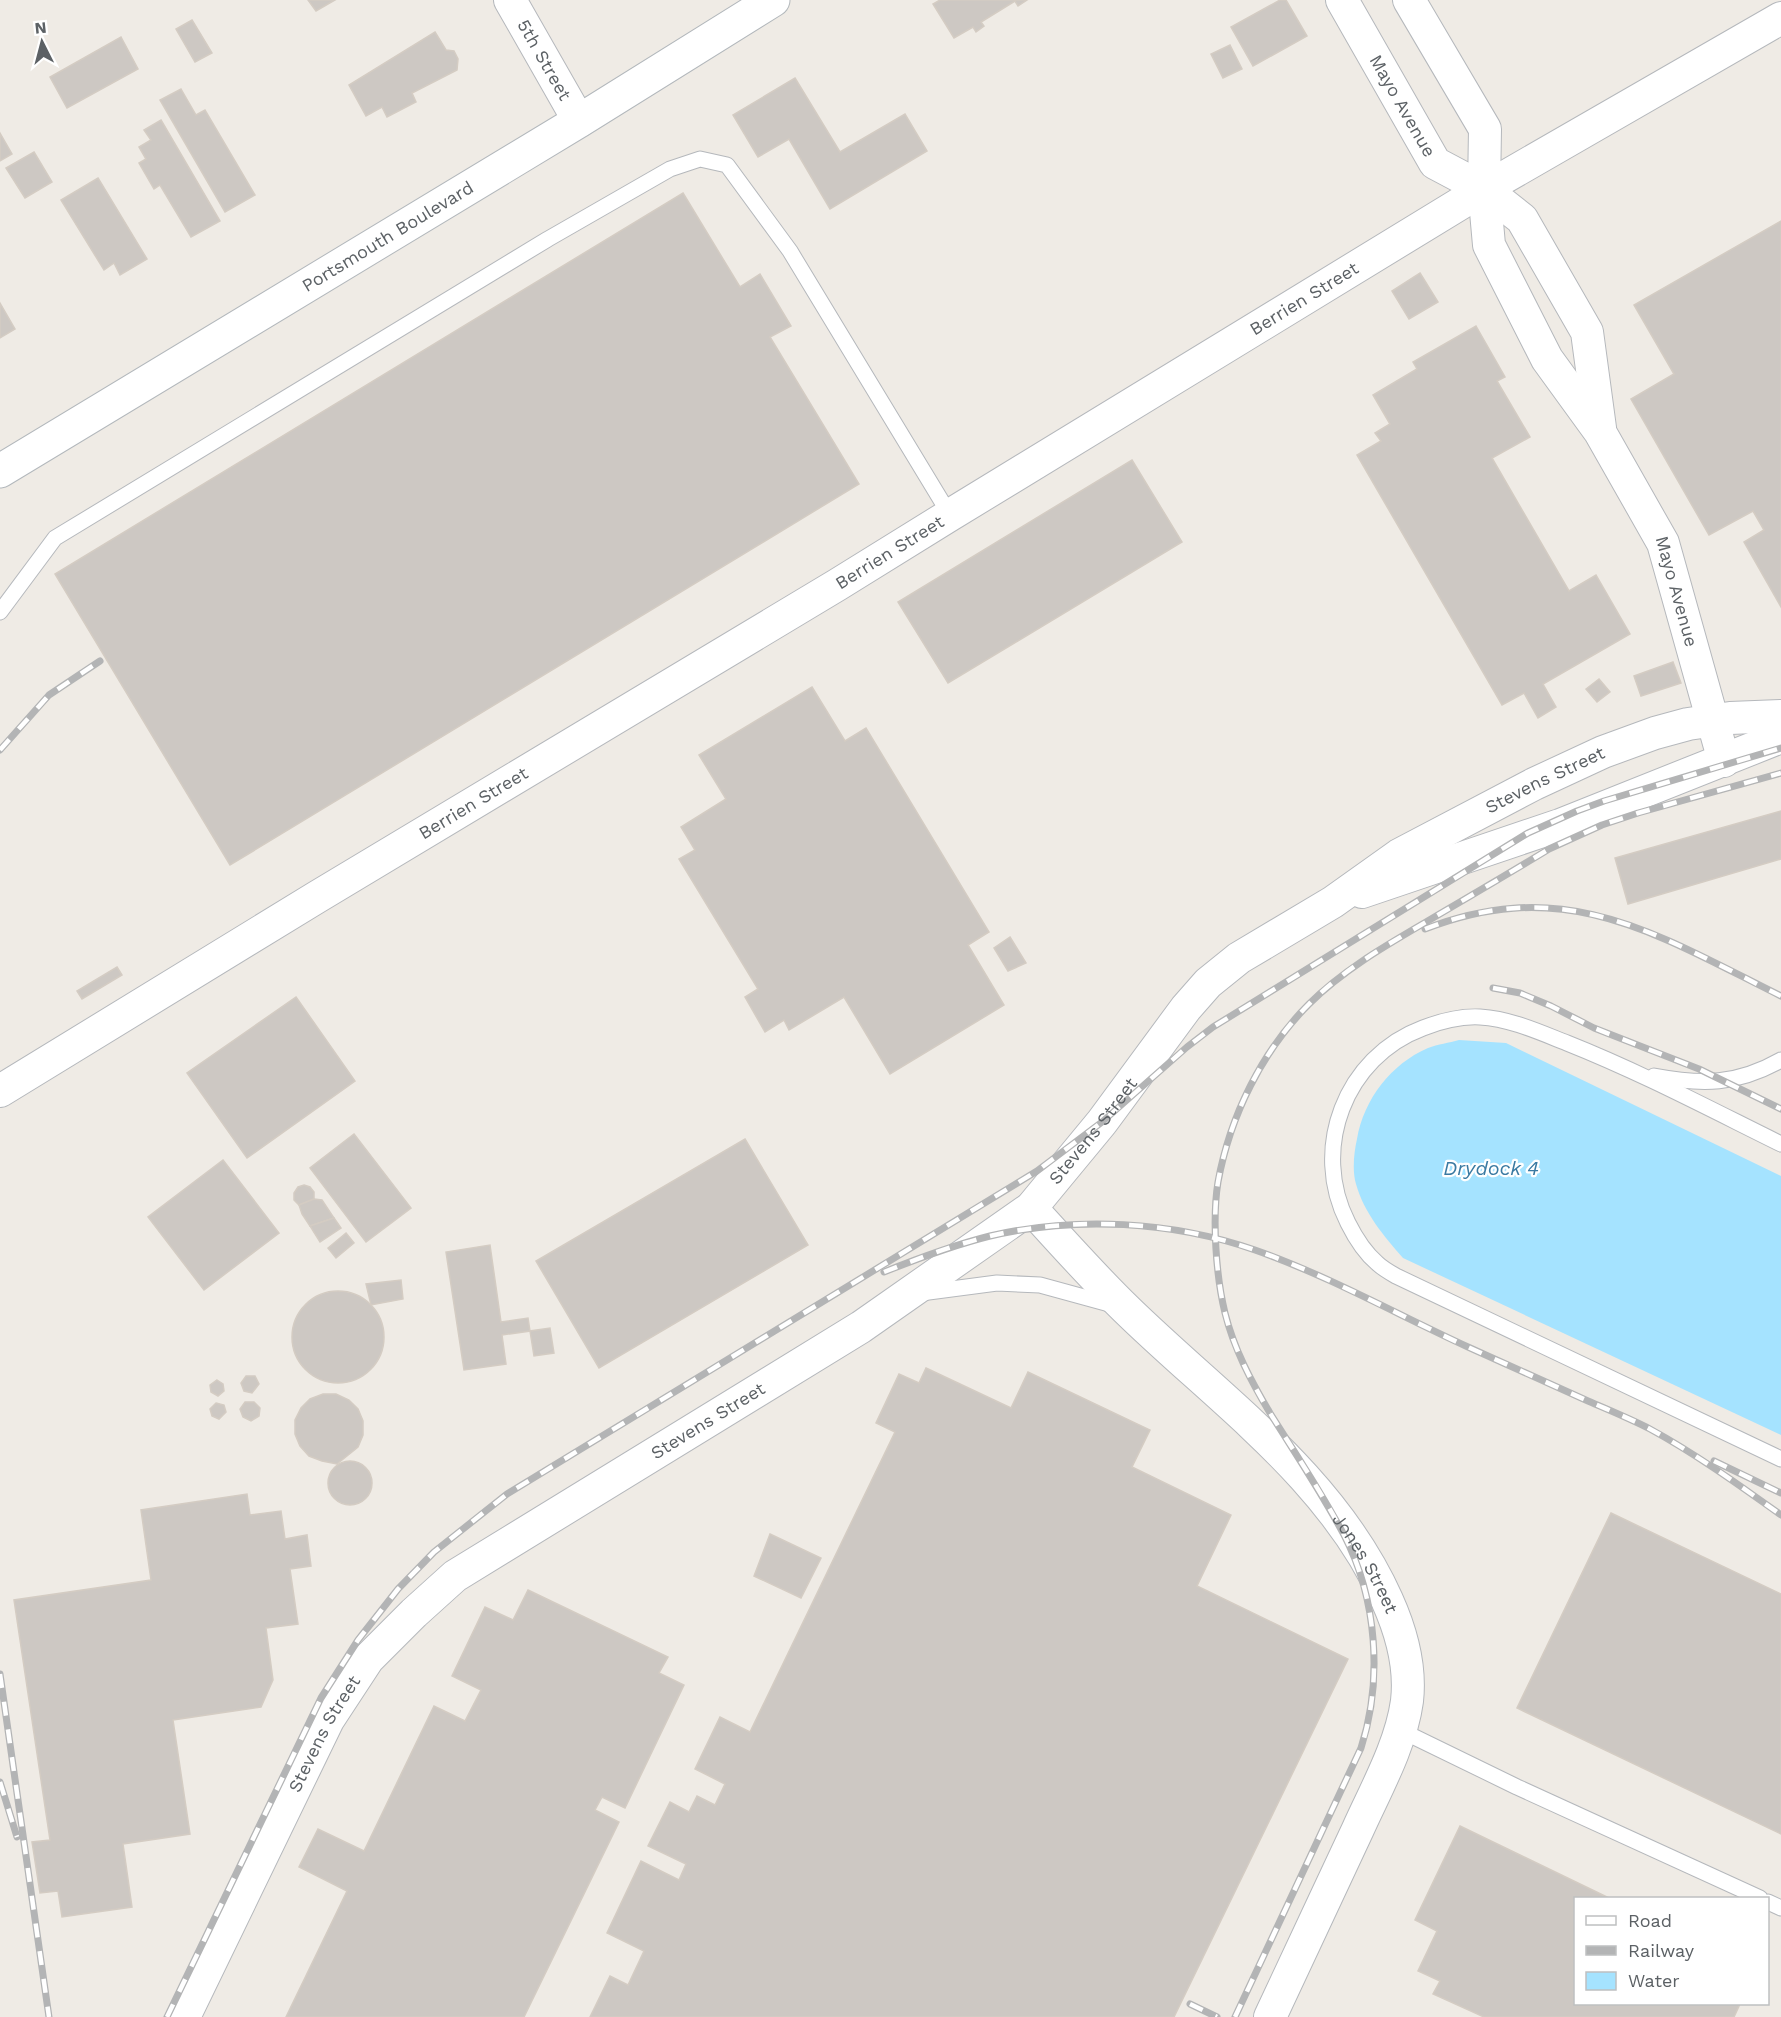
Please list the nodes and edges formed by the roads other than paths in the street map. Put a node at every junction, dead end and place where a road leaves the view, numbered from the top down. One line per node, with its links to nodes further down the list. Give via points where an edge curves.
1 (510, 0): 6 (street, 5th Street)
2 (773, 0): 6 (main road, Portsmouth Boulevard)
3 (1342, 0): 7 (street, Mayo Avenue, via 1435,163)
4 (1409, 0): 7 (street, Mayo Avenue, via 1485,129)
5 (1781, 18): 7 (street, Berrien Street)
6 (579, 121): 9 (main road, Portsmouth Boulevard)
7 (1484, 189): 8 (street, Mayo Avenue, via 1489,245 1547,359); 8 (street, Mayo Avenue, via 1522,219 1587,332); 10 (street, Berrien Street)
8 (1600, 432): 13 (street, Mayo Avenue, via 1663,543)
9 (0, 471)
10 (950, 515): 11 (lane, via 790,251 727,165 700,159 670,169 548,239 55,538); 19 (street, Berrien Street)
11 (0, 612)
12 (1781, 716): 13 (street, Stevens Street)
13 (1713, 721): 15 (street, Mayo Avenue); 16 (street, Stevens Street, via 1644,737 1534,784 1399,855)
14 (1781, 737): 15 (street, Stevens Street)
15 (1724, 760): 16 (street, Stevens Street, via 1560,825)
16 (1333, 902): 21 (street, Stevens Street, via 1239,958 1208,983)
17 (1781, 1060): 18 (lane, via 1734,1080 1705,1082 1648,1075)
18 (1619, 1065): 20 (lane); 24 (lane, via 1500,1019 1458,1018 1438,1022 1392,1042 1367,1066 1341,1108 1333,1141 1332,1176 1344,1215 1364,1249 1396,1276)
19 (0, 1090)
20 (1781, 1144)
21 (1031, 1208): 22 (street, Stevens Street); 23 (street, Jones Street)
22 (909, 1294): 23 (lane, via 997,1283 1040,1285); 27 (street, Stevens Street, via 455,1576 391,1636 368,1659 328,1720)
23 (1125, 1308): 25 (street, Jones Street, via 1287,1458 1359,1548 1382,1588 1401,1637 1408,1682)
24 (1781, 1459)
25 (1400, 1730): 26 (lane); 28 (street, Jones Street)
26 (1756, 1897)
27 (184, 2017)
28 (1270, 2017)

